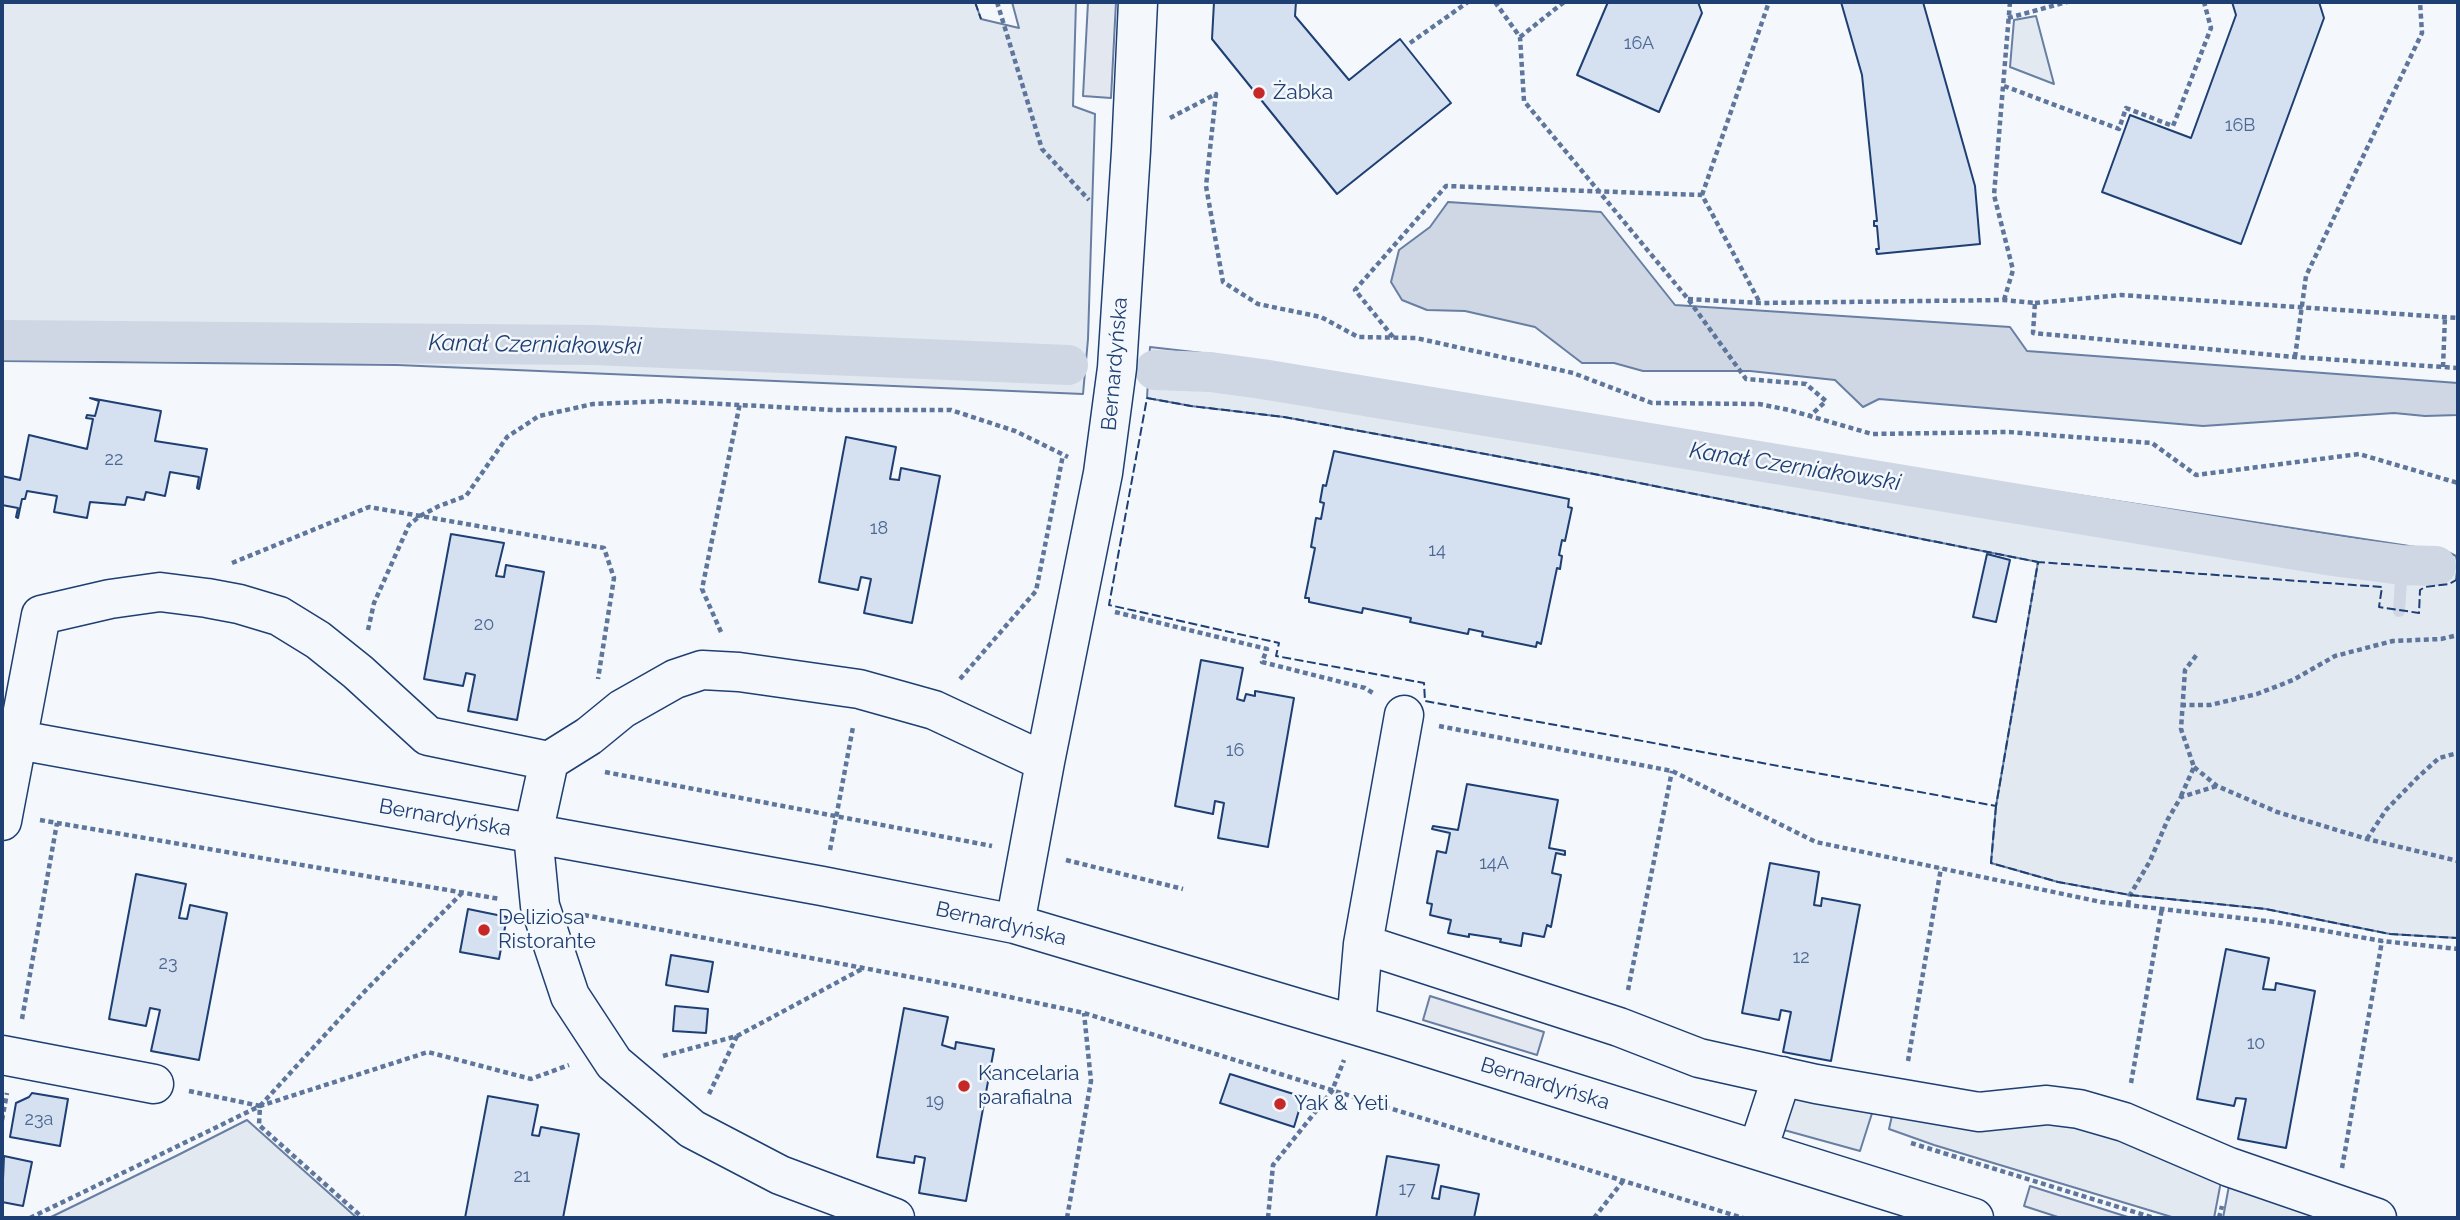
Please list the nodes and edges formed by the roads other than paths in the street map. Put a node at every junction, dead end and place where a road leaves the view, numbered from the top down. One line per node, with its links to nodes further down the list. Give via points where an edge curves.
1 (1138, 2): 5 (street, Bernardyńska, via 1116,368 1103,474)
2 (1404, 715): 9 (street)
3 (10, 738): 4 (street, via 41,615 160,593 208,597 279,616 358,672 428,736); 6 (street); 7 (street, Bernardyńska)
4 (549, 761): 5 (street, via 622,709 675,678 702,670 859,689 934,710); 7 (street)
5 (1045, 762): 8 (street, Bernardyńska)
6 (3, 817)
7 (533, 834): 8 (street, Bernardyńska); 15 (street, via 540,906 570,996 614,1063 692,1129 780,1175)
8 (1015, 923): 10 (street, Bernardyńska)
9 (1363, 944): 10 (street); 12 (street, via 1619,1027 1699,1058)
10 (1356, 1026): 14 (street, Bernardyńska)
11 (8, 1057): 13 (street)
12 (1782, 1076): 14 (street); 17 (street, via 1979,1112 2047,1105 2079,1109)
13 (154, 1084)
14 (1758, 1149): 16 (street, Bernardyńska)
15 (895, 1218)
16 (1975, 1218)
17 (2377, 1218)

